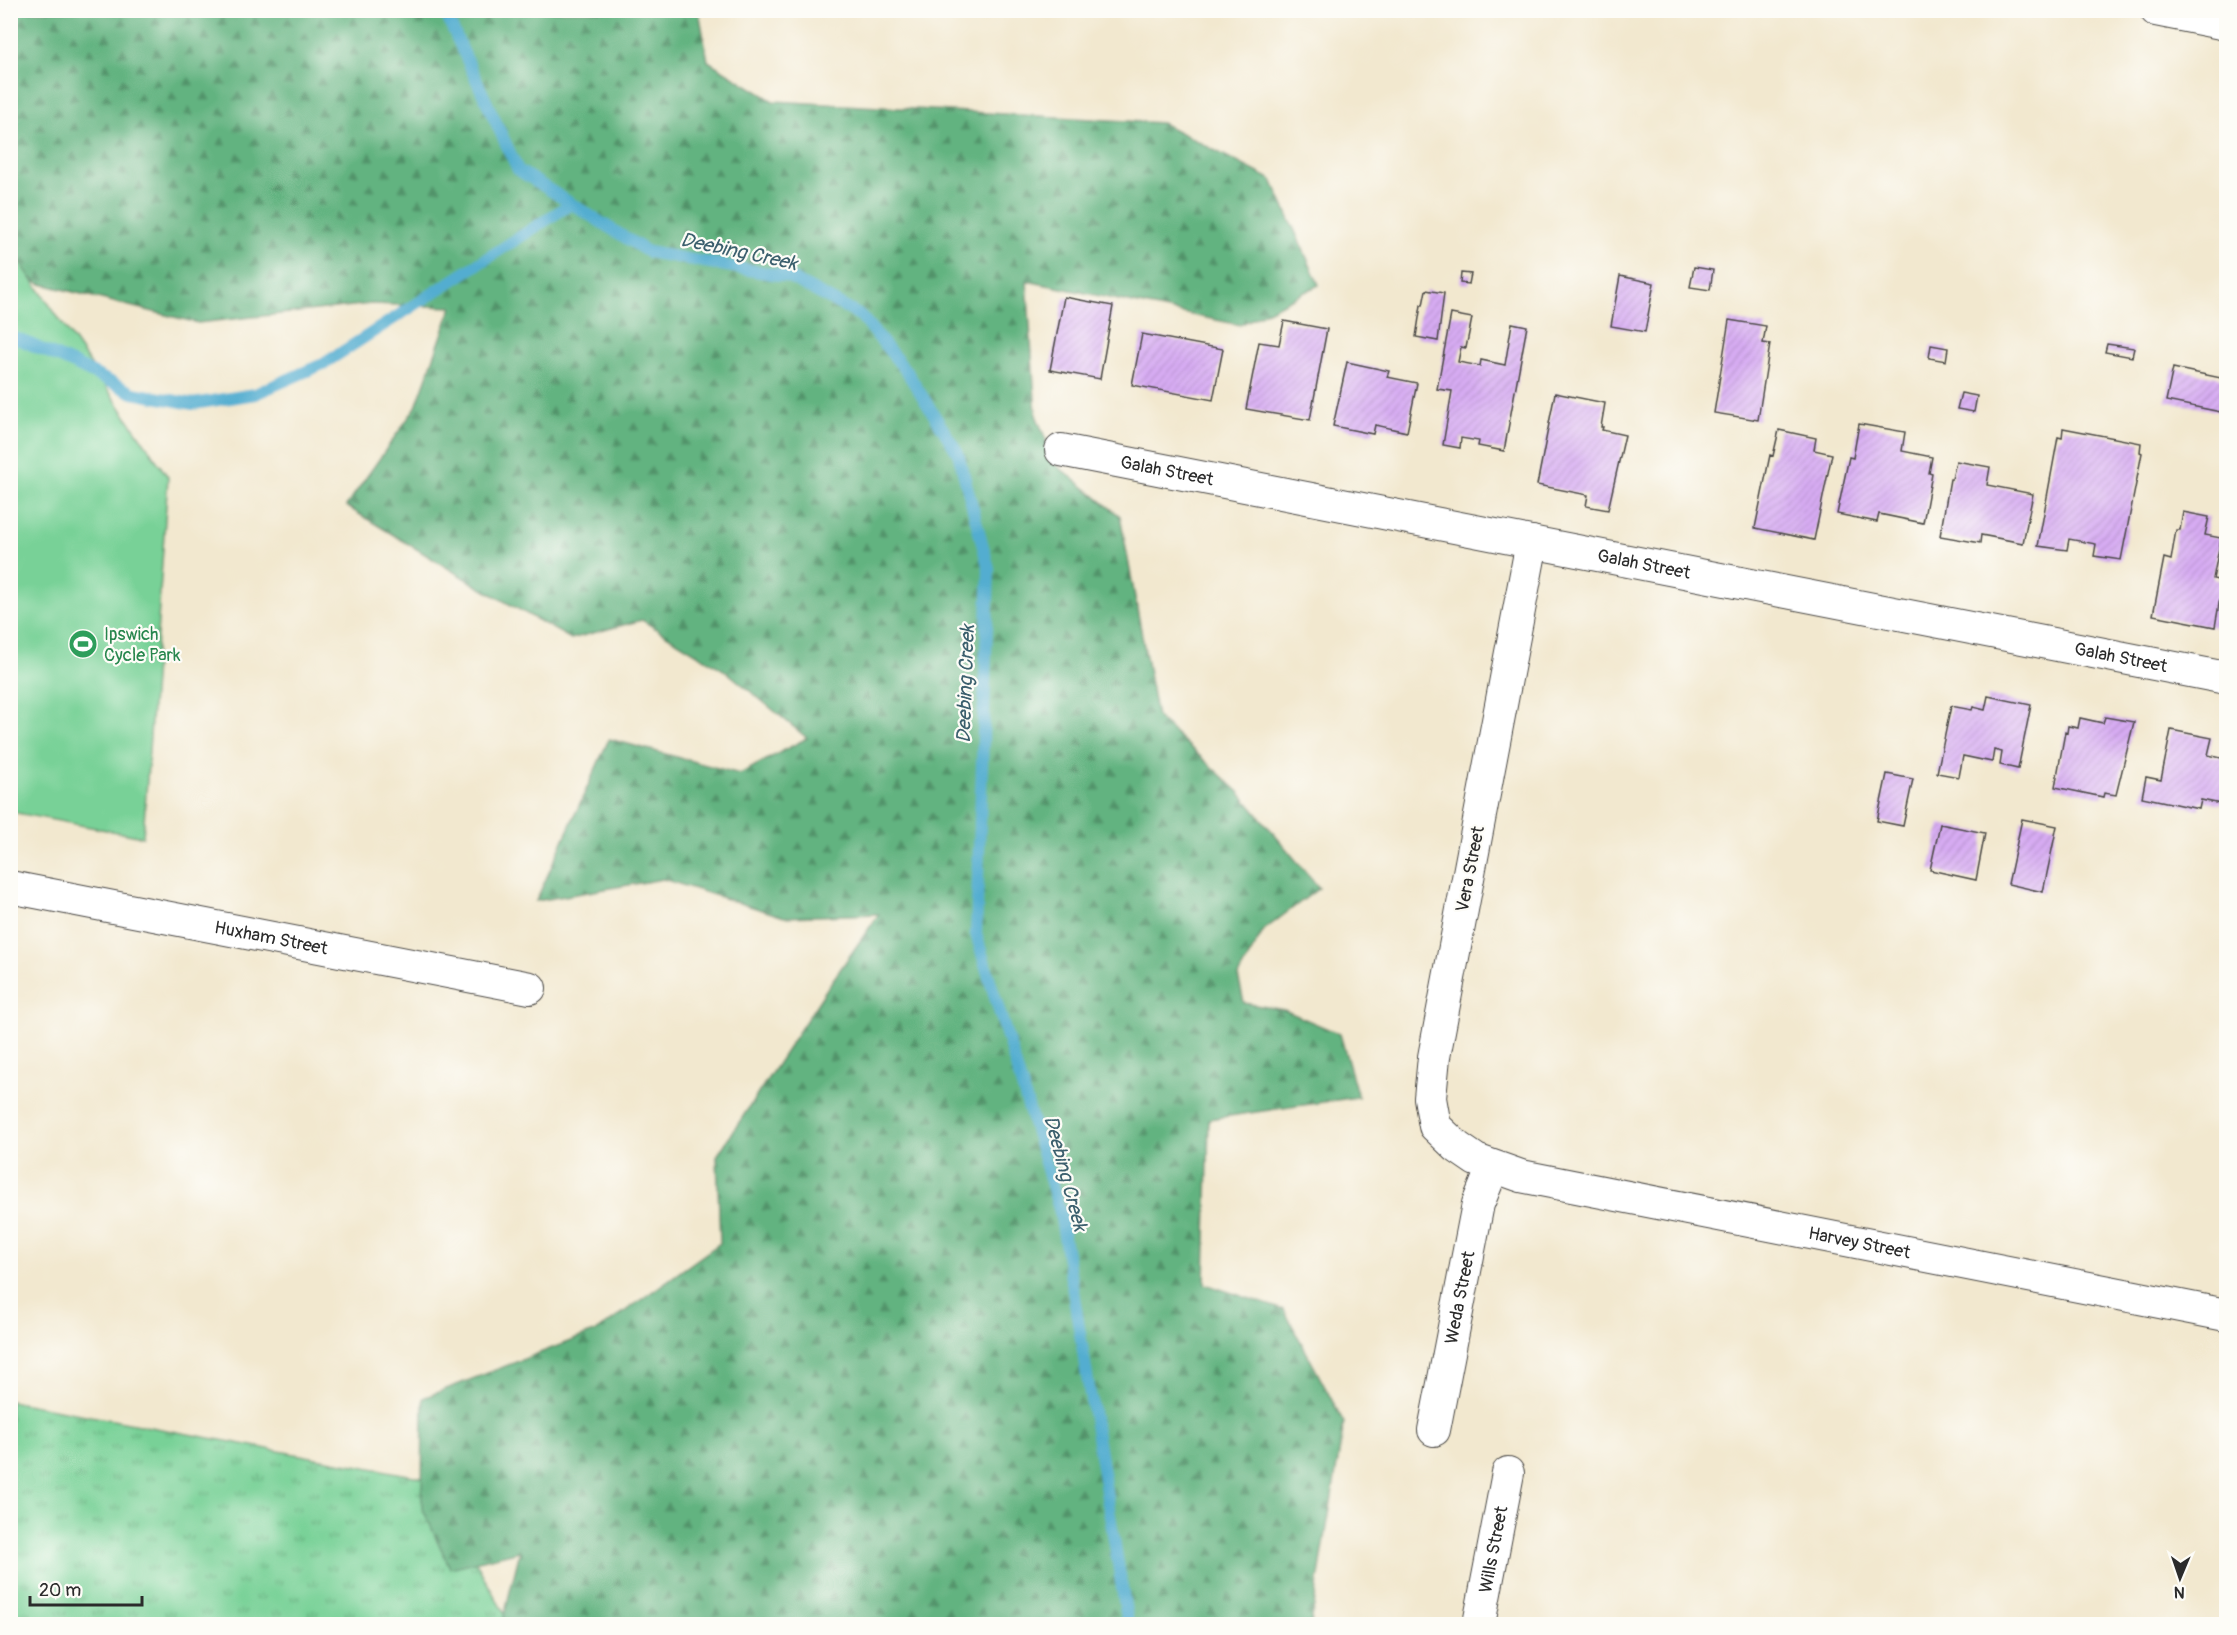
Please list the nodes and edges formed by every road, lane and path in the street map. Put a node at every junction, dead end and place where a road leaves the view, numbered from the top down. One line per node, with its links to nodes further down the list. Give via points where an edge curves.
1 (2156, 10): 2 (street)
2 (2226, 24)
3 (1061, 450): 4 (street, Galah Street)
4 (1532, 542): 5 (street, Galah Street); 8 (street, Vera Street, via 1434,1057 1430,1098 1436,1126 1470,1156)
5 (2226, 678)
6 (10, 887): 7 (street, Huxham Street)
7 (530, 988)
8 (1493, 1167): 9 (street, Harvey Street, via 1533,1179); 10 (street, Weda Street, via 1478,1204)
9 (2226, 1314)
10 (1434, 1430)
11 (1508, 1473): 12 (street, Wills Street)
12 (1479, 1624)

